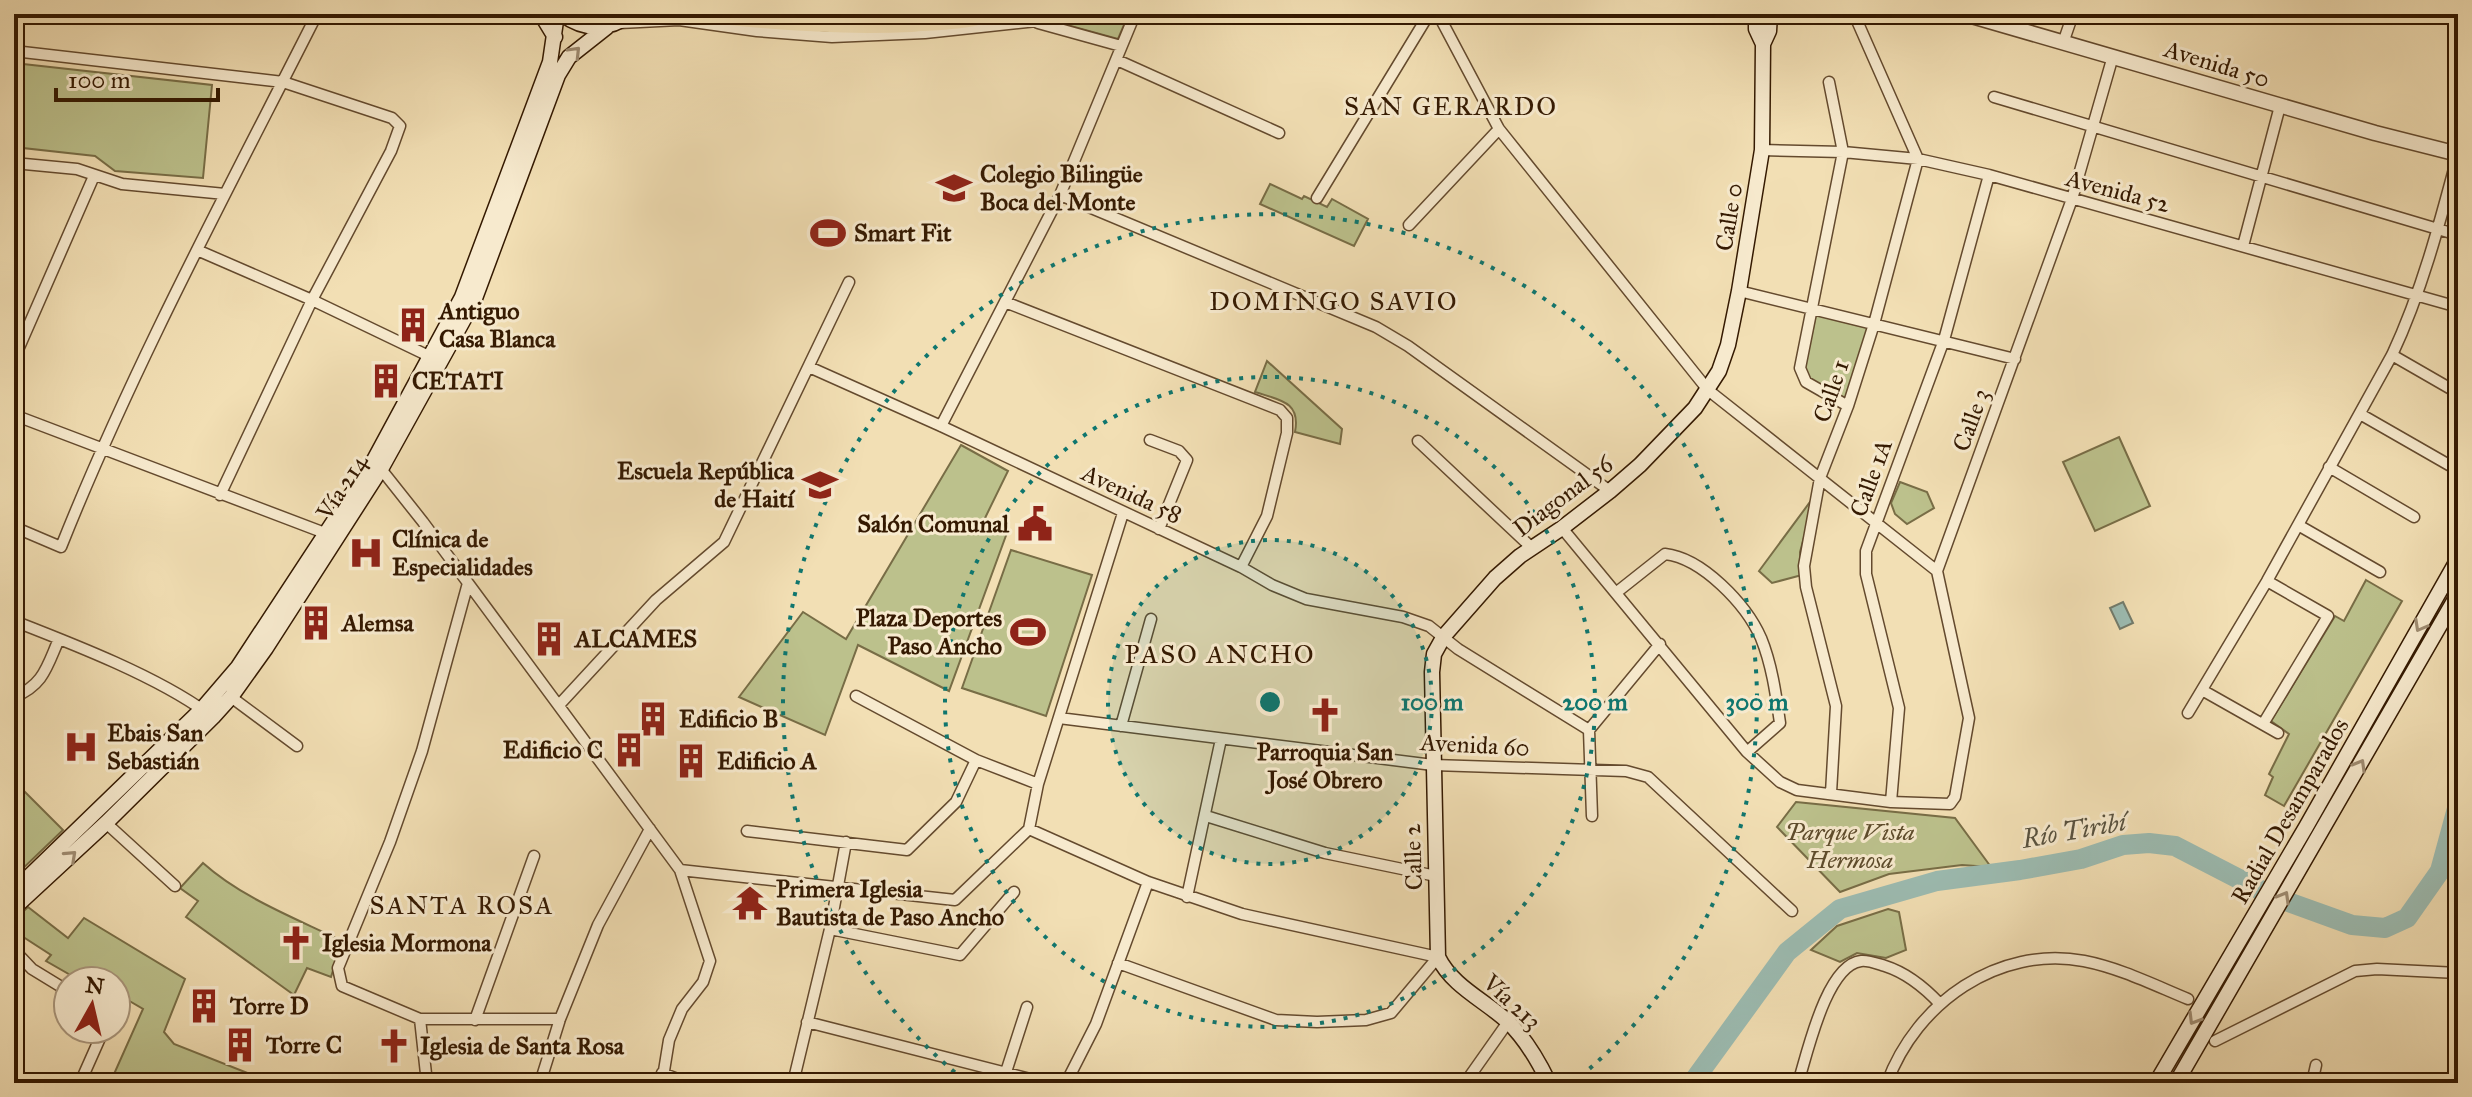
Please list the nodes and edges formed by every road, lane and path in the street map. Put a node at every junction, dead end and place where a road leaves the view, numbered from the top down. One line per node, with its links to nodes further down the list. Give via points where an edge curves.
1 (317, 14): 25 (street)
2 (541, 14): 18 (main road)
3 (560, 14): 17 (main road, via 580,25); 18 (main road, Vía 214)
4 (631, 14): 17 (main road, Vía 214)
5 (713, 14): 6 (highway, via 822,25)
6 (985, 14)
7 (1102, 14): 16 (street)
8 (1135, 14): 21 (street)
9 (1429, 14): 42 (street)
10 (1438, 14): 30 (street)
11 (1756, 14): 20 (main road, Calle 0)
12 (1770, 14): 20 (main road, Calle 0)
13 (1854, 14): 35 (street)
14 (1965, 14): 19 (main road, Avenida 50)
15 (2073, 14): 19 (street)
16 (1032, 22): 17 (street, via 832,37 679,20); 21 (street)
17 (612, 25): 61 (main road, Vía 214, one-way to 17, via 474,301 558,75 569,57)
18 (555, 37): 61 (main road, Vía 214)
19 (2063, 43): 23 (main road, Avenida 50)
20 (1763, 44): 32 (main road, Calle 0)
21 (1121, 46): 24 (street)
22 (14, 51): 25 (street)
23 (2113, 56): 28 (main road, Avenida 50); 29 (street, Calle 3)
24 (1117, 60): 31 (street); 41 (street)
25 (283, 82): 40 (street); 52 (street, via 392,118 400,126)
26 (1829, 82): 33 (street)
27 (1994, 97): 29 (street)
28 (2280, 106): 34 (main road, Avenida 50); 39 (street)
29 (2093, 127): 39 (street); 43 (street, Calle 3)
30 (1499, 129): 44 (street); 63 (street)
31 (1279, 133)
32 (1762, 150): 33 (street, Avenida 52); 50 (main road, Calle 0)
33 (1843, 152): 35 (street, Avenida 52); 54 (street)
34 (2458, 154): 45 (street)
35 (1918, 159): 37 (street, Avenida 52); 56 (street, Calle 1)
36 (14, 163): 38 (street, via 77,169)
37 (1989, 175): 43 (street, Avenida 52); 57 (street, Calle 1A)
38 (94, 176): 40 (street, via 122,184); 59 (street)
39 (2261, 176): 45 (street); 47 (street)
40 (225, 194): 48 (street)
41 (1060, 195): 53 (street); 76 (street, via 1376,327)
42 (1317, 198)
43 (2072, 199): 47 (street, Avenida 52); 60 (street, Calle 3)
44 (1409, 225)
45 (2438, 229): 46 (street); 51 (street)
46 (2458, 235)
47 (2243, 246): 51 (street, Avenida 52)
48 (197, 250): 52 (street); 71 (street)
49 (849, 282): 62 (street)
50 (1739, 291): 54 (street); 63 (main road, Calle 0, via 1728,345)
51 (2417, 295): 55 (street, Avenida 52); 58 (street)
52 (312, 300): 61 (street); 77 (street)
53 (1005, 302): 68 (street); 88 (street, via 1280,410 1287,418 1287,433 1267,516)
54 (1812, 307): 56 (street); 65 (street, via 1800,368 1806,382)
55 (2458, 307)
56 (1874, 324): 57 (street); 65 (street, Calle 1)
57 (1944, 340): 60 (street); 80 (street, Calle 1A)
58 (2392, 355): 64 (street); 66 (street)
59 (14, 359)
60 (2015, 359): 89 (street, Calle 3)
61 (436, 360): 72 (main road, Vía 214)
62 (809, 367): 68 (street, Avenida 58); 104 (street, via 724,542 656,600)
63 (1708, 390): 75 (street); 76 (main road, Diagonal 56, via 1667,439)
64 (2458, 393)
65 (1848, 406): 75 (street, Calle 1)
66 (2360, 414): 73 (street); 74 (street)
67 (14, 415): 71 (street)
68 (941, 426): 78 (street, Avenida 58)
69 (1150, 440): 84 (street, via 1179,451 1187,460)
70 (1418, 441): 86 (street)
71 (100, 449): 77 (street); 82 (street, via 61,547)
72 (377, 464): 85 (main road, Vía 214); 92 (street)
73 (2449, 465)
74 (2329, 467): 79 (street); 81 (street)
75 (1820, 478): 80 (street); 119 (street, Calle 1, via 1804,566 1836,706)
76 (1610, 491): 83 (main road, Diagonal 56)
77 (220, 495): 85 (street)
78 (1123, 513): 84 (street, Avenida 58); 107 (street)
79 (2414, 517)
80 (1876, 521): 89 (street); 120 (street, Calle 1A, via 1866,551 1866,574 1899,708)
81 (2298, 525): 90 (street); 91 (street)
82 (14, 527)
83 (1562, 528): 86 (main road, Diagonal 56); 93 (street)
84 (1159, 529): 88 (street, Avenida 58)
85 (330, 535): 102 (main road, Vía 214, via 266,648); 105 (main road, Vía 214)
86 (1532, 548): 97 (main road, Diagonal 56, via 1505,567)
87 (2458, 559): 142 (main road, Radial Desamparados, one-way to 142, via 2306,827)
88 (1241, 567): 97 (street, Avenida 58, via 1306,599 1403,617)
89 (1937, 571): 120 (street, via 1969,718 1955,797 1950,804)
90 (2380, 572)
91 (2267, 581): 100 (street); 108 (street, via 2328,616)
92 (468, 583): 104 (street); 149 (street, via 422,751 338,968 342,986)
93 (1617, 592): 99 (street); 114 (street, via 1665,554 1681,556 1707,572 1741,609 1760,637 1780,723)
94 (2458, 594): 142 (main road, Radial Desamparados, one-way to 94, via 2321,833)
95 (1151, 619): 109 (street)
96 (14, 621): 98 (street)
97 (1444, 636): 110 (street, Avenida 58); 116 (main road, Calle 2, via 1432,672)
98 (59, 639): 103 (street, via 34,688); 105 (street)
99 (1660, 644): 110 (street); 114 (street)
100 (2202, 690): 106 (street); 108 (street)
101 (856, 696): 115 (street)
102 (231, 697): 105 (main road, Vía 214); 113 (street)
103 (14, 698)
104 (559, 705): 124 (street)
105 (207, 713): 123 (main road, Vía 214); 134 (main road, Vía 214)
106 (2188, 713)
107 (1059, 718): 109 (street, Avenida 60); 118 (street)
108 (2263, 724): 111 (street)
109 (1121, 726): 112 (street, Avenida 60)
110 (1589, 730): 117 (street)
111 (2278, 733)
112 (1221, 739): 116 (street, Avenida 60); 121 (street)
113 (297, 746)
114 (1747, 752): 119 (street, via 1780,782 1797,790)
115 (976, 760): 118 (street); 127 (street, via 956,802 907,850)
116 (1433, 765): 117 (street, Avenida 60); 130 (main road, Calle 2)
117 (1591, 769): 122 (street); 138 (street, Avenida 60, via 1648,777)
118 (1038, 784): 125 (street)
119 (1831, 793): 120 (street)
120 (1891, 802)
121 (1206, 816): 130 (street, via 1325,853); 136 (street)
122 (1592, 816)
123 (106, 823): 132 (street); 137 (main road, Vía 214, one-way to 123)
124 (650, 829): 129 (street); 150 (street, via 598,925)
125 (1029, 829): 131 (street); 133 (street, via 955,900)
126 (747, 831): 127 (street)
127 (846, 842): 133 (street)
128 (534, 856): 151 (street)
129 (680, 870): 133 (street); 158 (street, via 710,961 669,1040)
130 (1436, 876): 141 (main road, Calle 2)
131 (1148, 882): 136 (street); 143 (street)
132 (175, 886)
133 (837, 888): 139 (street)
134 (14, 891)
135 (1014, 892): 139 (street, via 960,955)
136 (1187, 897): 141 (street)
137 (14, 908)
138 (1792, 911)
139 (830, 929): 152 (street)
140 (14, 950): 145 (street)
141 (1438, 957): 143 (street, via 1391,1013 1366,1020 1276,1020); 153 (main road, Vía 213, via 1452,978)
142 (2239, 958): 170 (main road, Radial Desamparados, one-way to 170); 171 (main road, Radial Desamparados)
143 (1118, 963): 166 (street, via 1096,1024)
144 (2458, 973): 154 (street, via 2355,971)
145 (52, 981)
146 (2188, 999): 147 (street, via 2109,968 2048,958 1985,972)
147 (1940, 1004): 168 (street, via 1894,969 1861,961 1848,966 1822,1008); 169 (street, via 1903,1050)
148 (1027, 1007): 157 (street)
149 (420, 1019): 151 (street); 161 (street)
150 (560, 1019): 151 (street); 162 (street)
151 (475, 1020)
152 (807, 1022): 157 (street); 164 (street)
153 (1508, 1022): 159 (main road, Vía 213, via 1533,1052); 167 (street)
154 (2215, 1041)
155 (97, 1045): 160 (street)
156 (2316, 1065): 172 (street)
157 (1006, 1072): 165 (street)
158 (662, 1078): 163 (street)
159 (1546, 1081)
160 (80, 1083)
161 (427, 1083)
162 (540, 1083)
163 (688, 1083)
164 (793, 1083)
165 (1046, 1083)
166 (1066, 1083)
167 (1465, 1083)
168 (1798, 1083)
169 (1887, 1083)
170 (2156, 1083)
171 (2176, 1083)
172 (2312, 1083)

